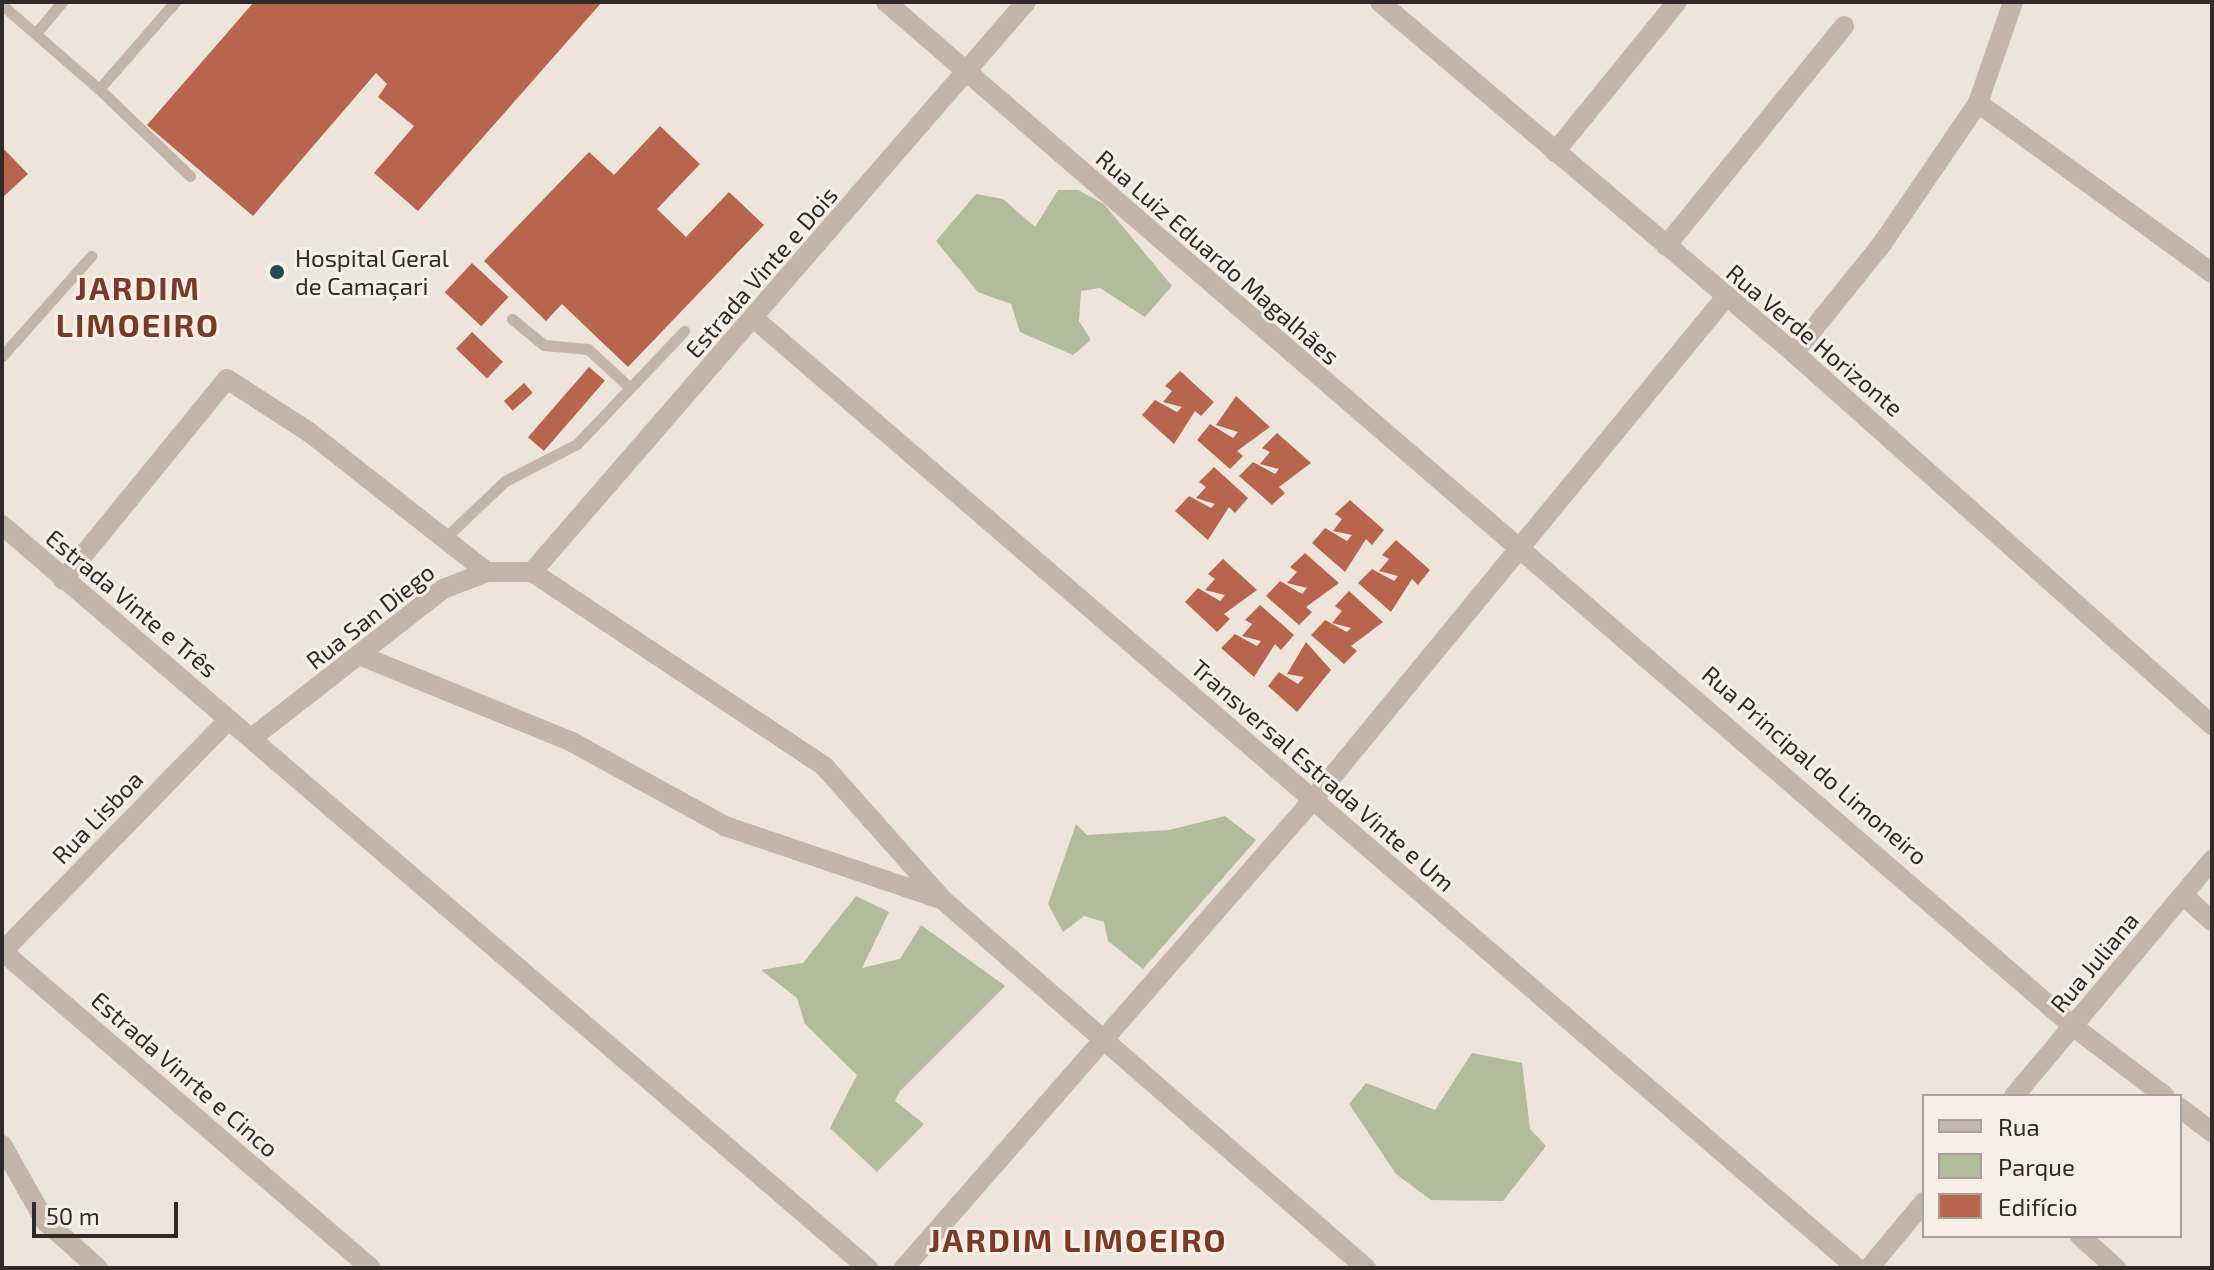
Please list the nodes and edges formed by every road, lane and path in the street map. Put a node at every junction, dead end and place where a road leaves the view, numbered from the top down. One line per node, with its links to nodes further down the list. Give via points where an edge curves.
1 (62, 2): 10 (lane)
2 (175, 2): 12 (lane)
3 (886, 2): 11 (street, Rua Luiz Eduardo Magalhães)
4 (1026, 2): 11 (street, Estrada Vinte e Dois)
5 (1380, 2): 14 (street, Rua Verde Horizonte)
6 (1677, 2): 14 (street)
7 (2013, 2): 13 (street)
8 (2, 5): 10 (lane)
9 (1844, 26): 16 (street)
10 (36, 33): 12 (lane)
11 (966, 72): 21 (street, Estrada Vinte e Dois); 28 (street, Rua Luiz Eduardo Magalhães)
12 (99, 89): 15 (lane)
13 (1978, 103): 18 (street); 23 (street, via 1882,244)
14 (1555, 152): 16 (street, Rua Verde Horizonte)
15 (190, 176)
16 (1666, 246): 19 (street, Rua Verde Horizonte)
17 (91, 256): 24 (lane)
18 (2212, 273)
19 (1725, 298): 23 (street, Rua Verde Horizonte); 28 (street)
20 (512, 319): 25 (lane, via 544,345 588,349)
21 (757, 321): 30 (street, Estrada Vinte e Dois); 36 (street, Transversal Estrada Vinte e Um)
22 (684, 331): 25 (lane)
23 (1794, 353): 34 (street, Rua Verde Horizonte)
24 (2, 355)
25 (629, 387): 27 (lane, via 577,444 483,497)
26 (2, 525): 31 (street, Estrada Vinte e Três)
27 (447, 536): 29 (street); 31 (street, via 227,379)
28 (1520, 545): 36 (street); 42 (street, Rua Principal do Limoneiro)
29 (487, 572): 30 (street, Rua San Diego); 32 (street, Rua San Diego, via 443,589)
30 (532, 572): 39 (street, via 824,766)
31 (63, 580): 33 (street, Estrada Vinte e Três)
32 (364, 657): 35 (street, Rua San Diego); 39 (street, via 572,742 725,826)
33 (229, 719): 35 (street, Estrada Vinte e Três); 41 (street, Rua Lisboa)
34 (2212, 725)
35 (253, 737): 53 (street, Estrada Vinte e Três)
36 (1312, 801): 43 (street); 56 (street, Transversal Estrada Vinte e Um)
37 (2212, 860): 38 (street, Rua Juliana)
38 (2183, 895): 40 (street); 42 (street, Rua Juliana)
39 (943, 900): 43 (street)
40 (2212, 921)
41 (2, 952): 52 (street, Estrada Vinrte e Cinco)
42 (2074, 1027): 44 (street, Rua Juliana); 45 (street, Rua Principal do Limoneiro)
43 (1099, 1040): 54 (street); 55 (street)
44 (2016, 1094)
45 (2162, 1094)
46 (2182, 1110): 47 (street)
47 (2212, 1132)
48 (2, 1145): 51 (street, via 45,1221)
49 (1922, 1204): 57 (street)
50 (2082, 1238): 58 (street)
51 (98, 1268)
52 (370, 1268)
53 (868, 1268)
54 (904, 1268)
55 (1366, 1268)
56 (1857, 1268)
57 (1869, 1268)
58 (2116, 1268)

